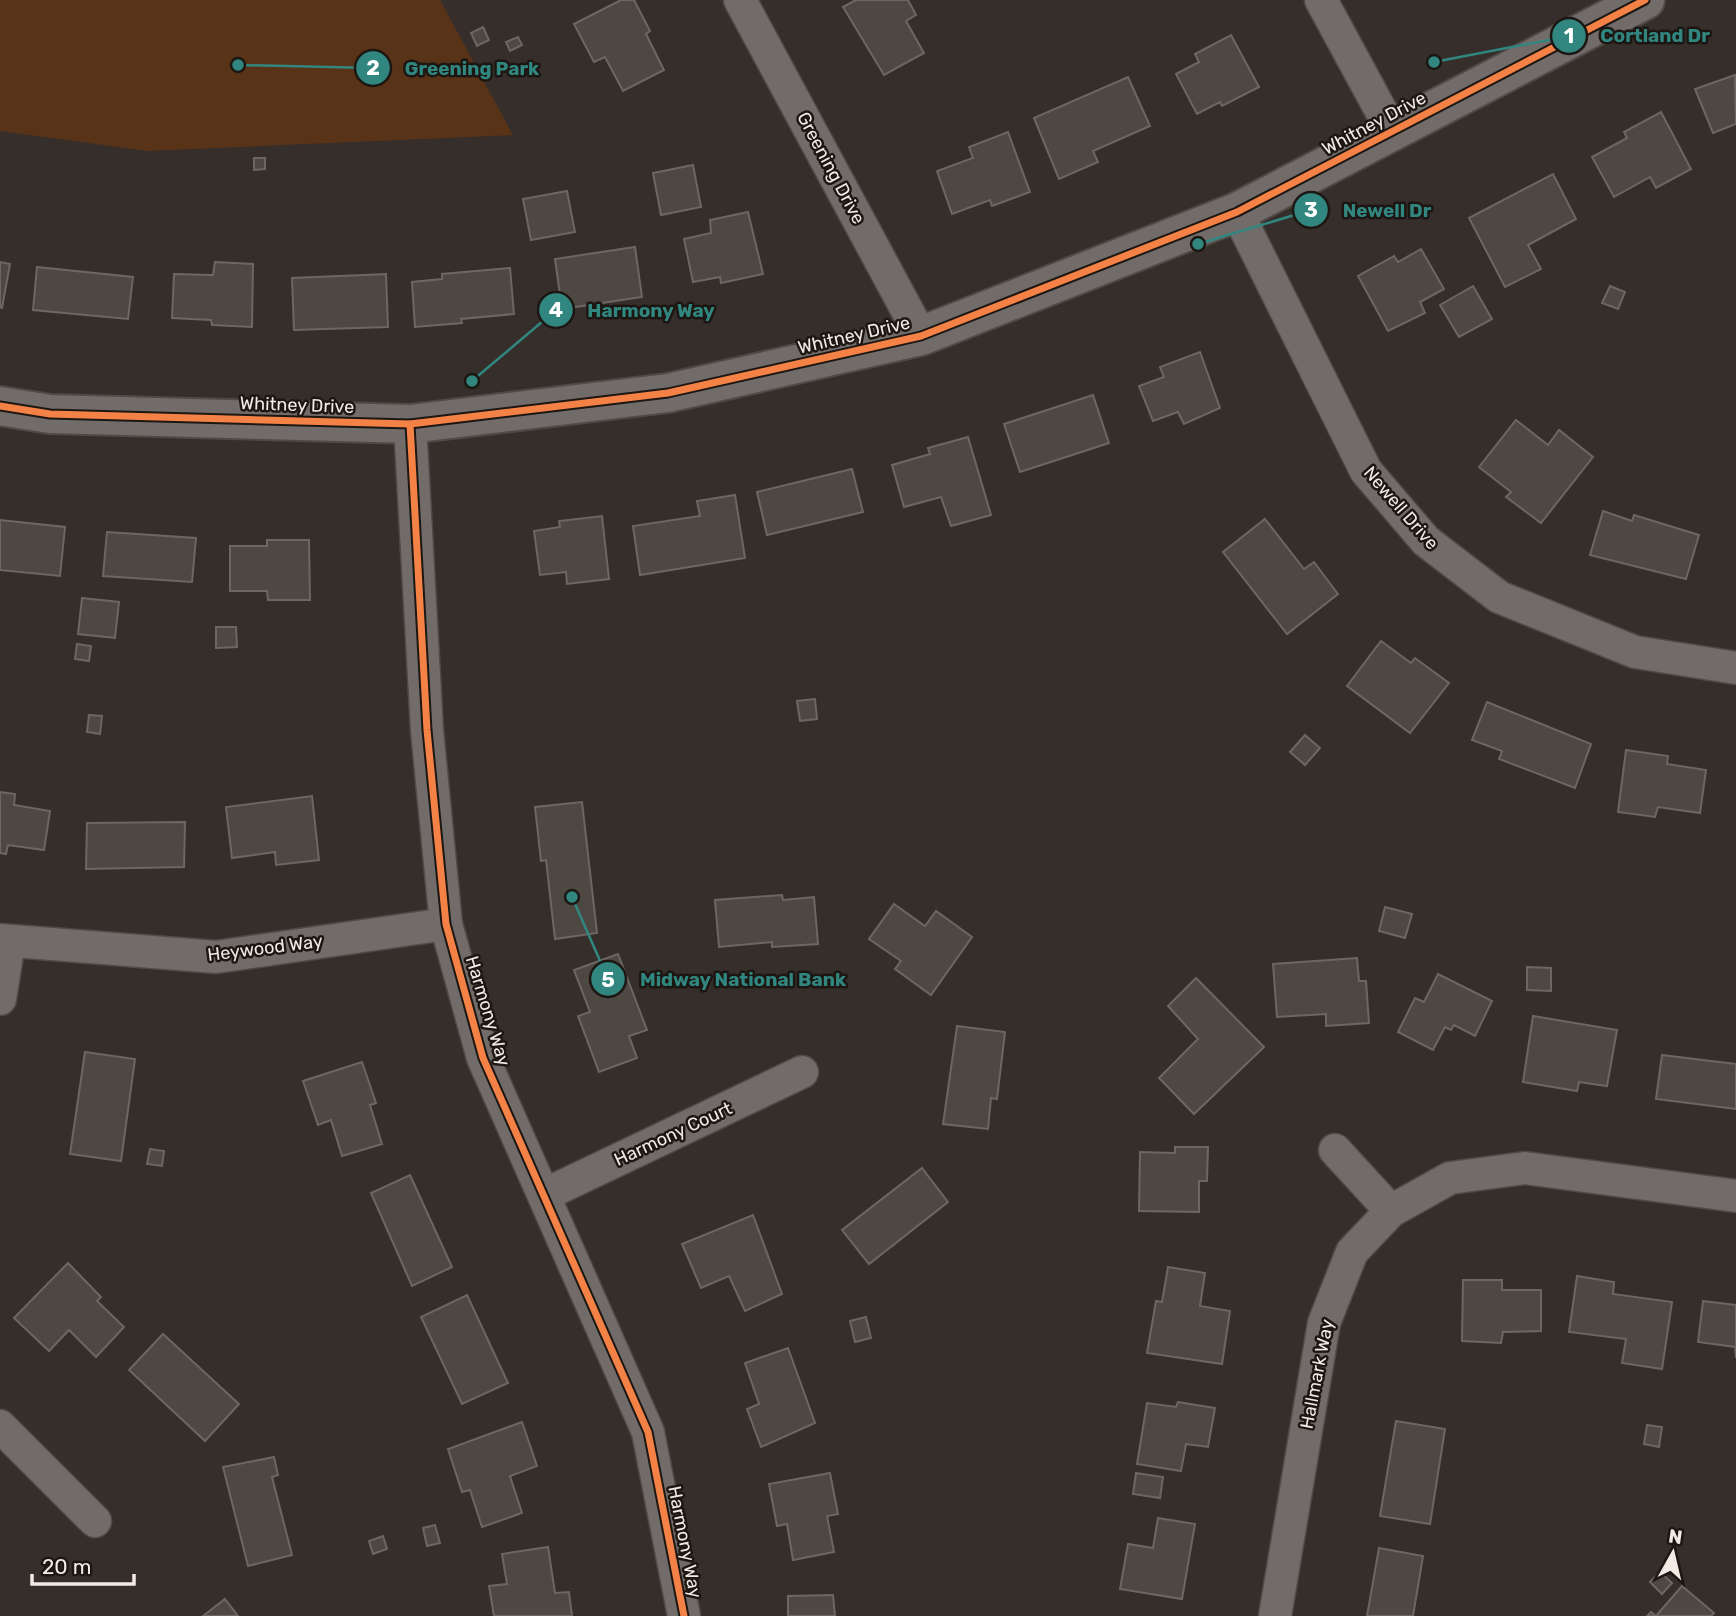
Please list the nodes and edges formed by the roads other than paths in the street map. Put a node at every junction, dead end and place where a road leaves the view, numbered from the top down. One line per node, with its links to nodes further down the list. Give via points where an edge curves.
1 (740, 0): 6 (street, Greening Drive)
2 (1321, 0): 4 (street)
3 (1645, 0): 4 (street, Whitney Drive)
4 (1392, 131): 5 (street, Whitney Drive)
5 (1237, 212): 6 (street, Whitney Drive); 9 (street, Newell Drive, via 1366,471 1426,541 1499,597 1635,652)
6 (921, 336): 8 (street, Whitney Drive, via 668,393)
7 (0, 407): 8 (street, Whitney Drive, via 50,414)
8 (410, 424): 10 (street, Harmony Way, via 427,730)
9 (1736, 667)
10 (446, 924): 11 (street, Heywood Way, via 216,957); 15 (street, Harmony Way, via 483,1058)
11 (5, 941): 12 (street)
12 (0, 999)
13 (802, 1073): 15 (street, Harmony Court)
14 (1335, 1150): 17 (street)
15 (544, 1195): 20 (street, Harmony Way, via 648,1432)
16 (1736, 1196): 17 (street, Hallmark Way, via 1525,1168 1450,1178)
17 (1391, 1211): 21 (street, Hallmark Way, via 1352,1252 1324,1323)
18 (0, 1426): 19 (street)
19 (95, 1521)
20 (684, 1616)
21 (1275, 1616)

